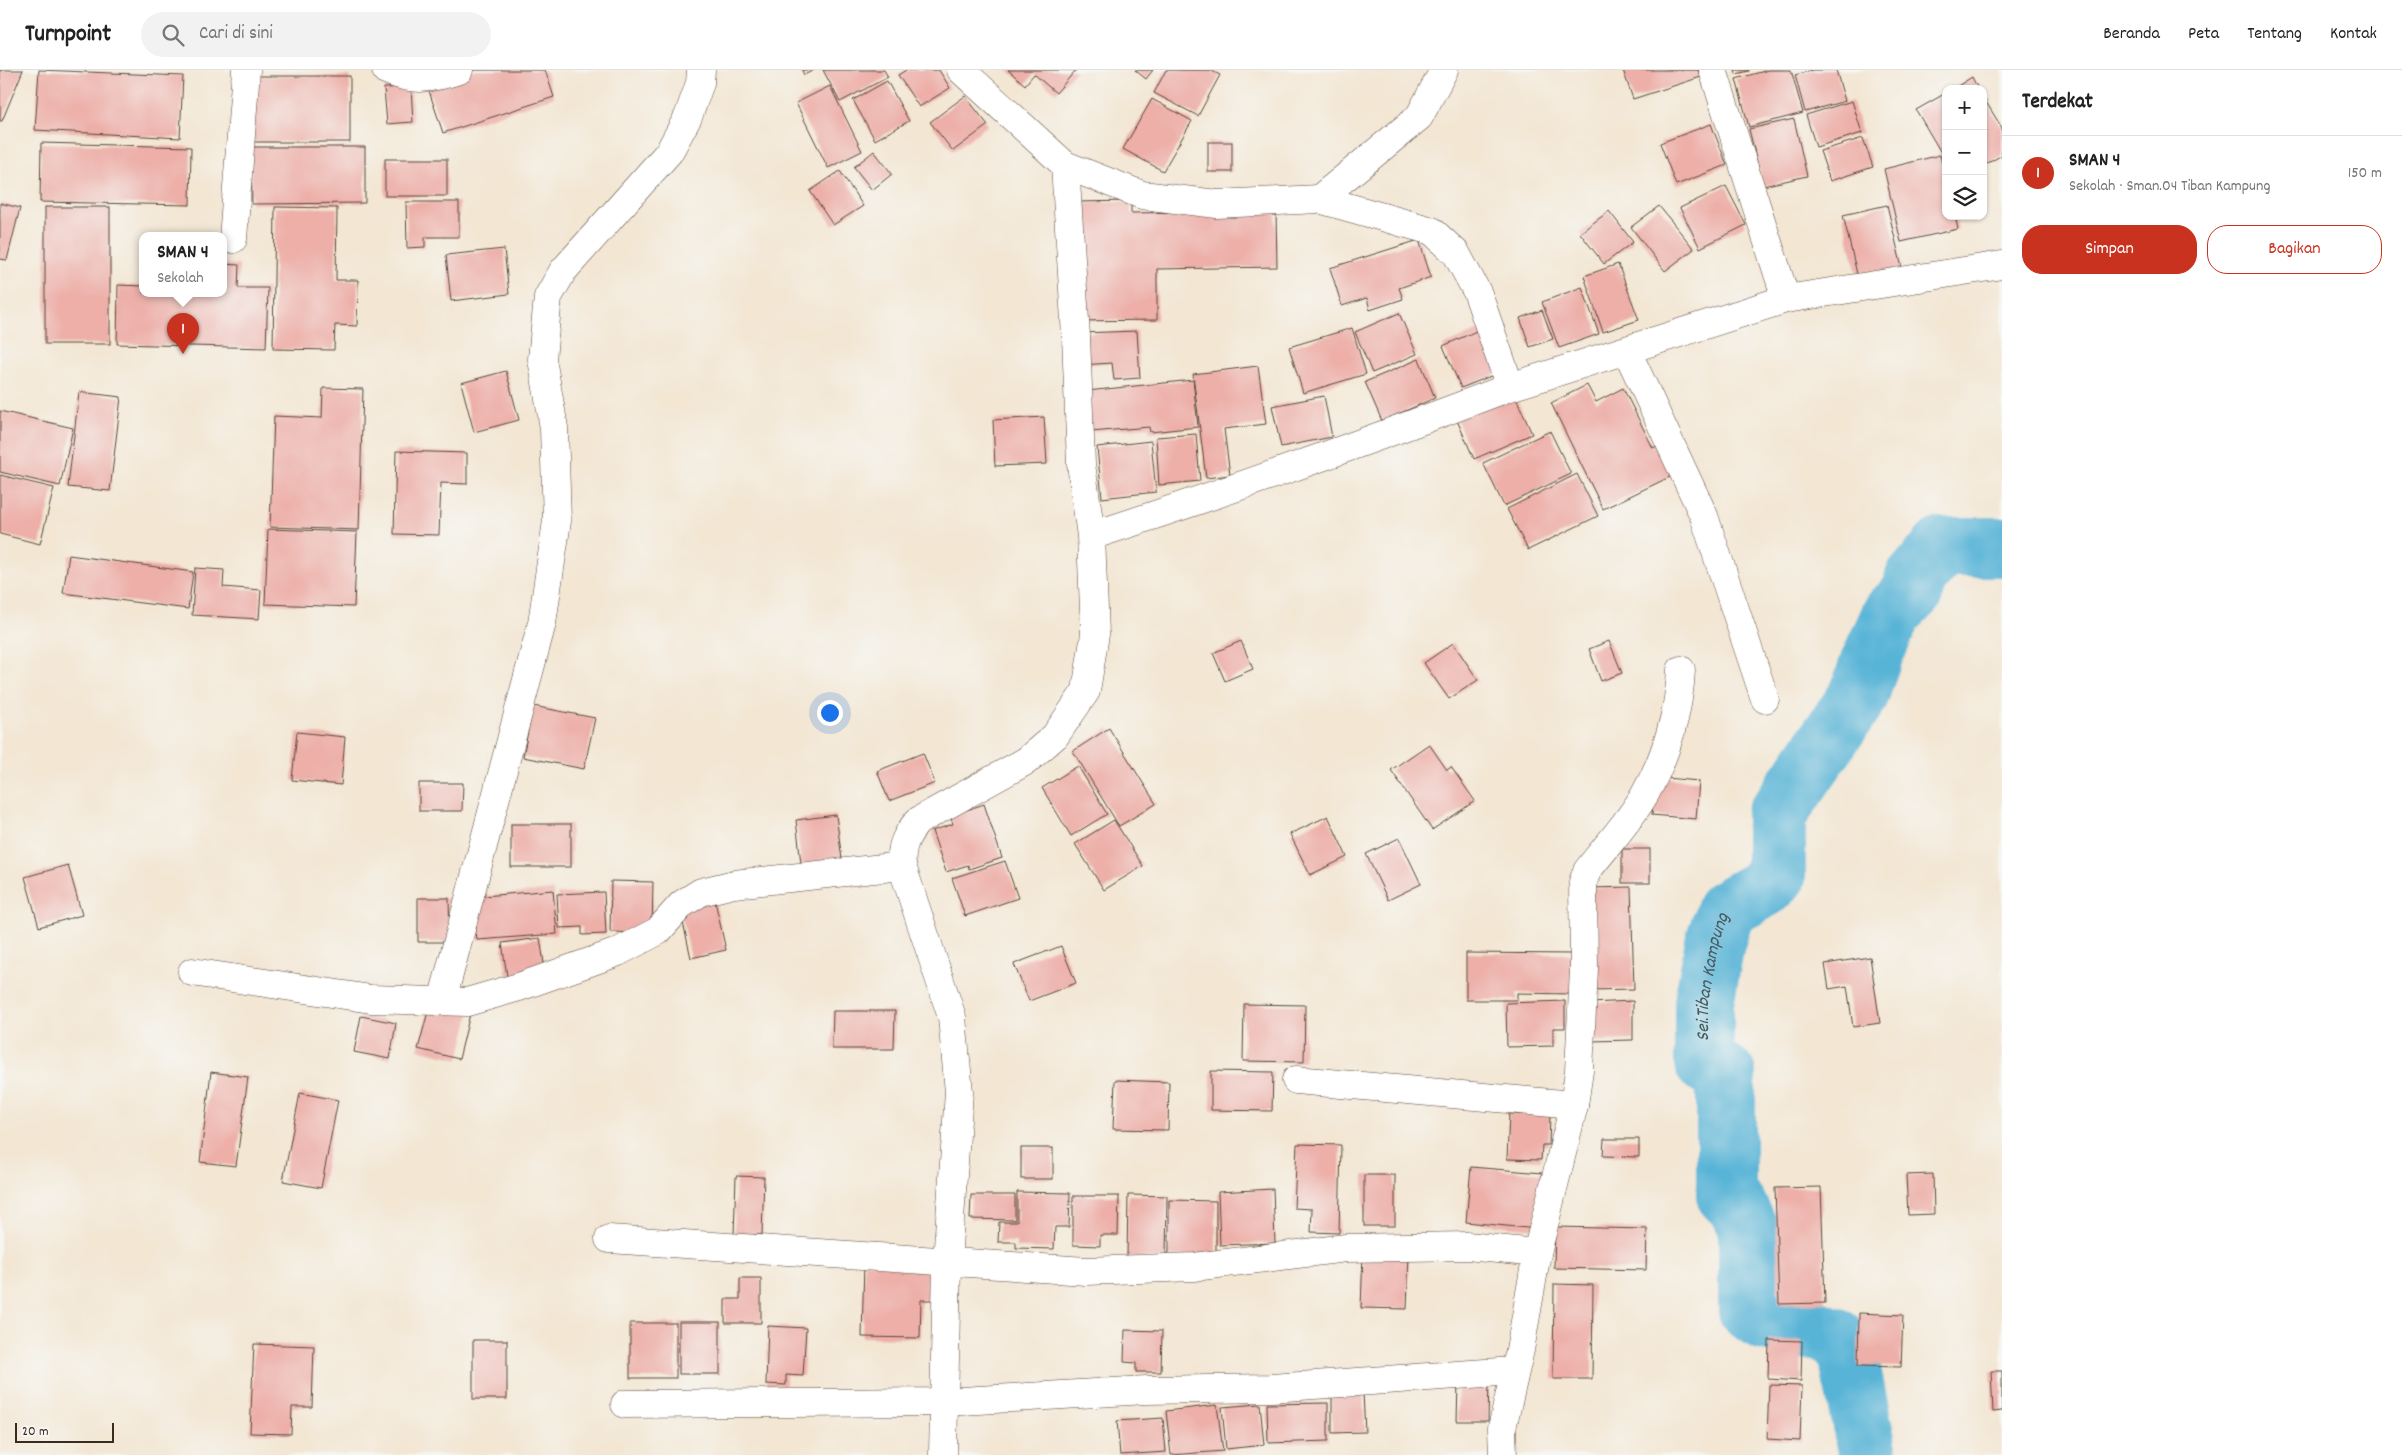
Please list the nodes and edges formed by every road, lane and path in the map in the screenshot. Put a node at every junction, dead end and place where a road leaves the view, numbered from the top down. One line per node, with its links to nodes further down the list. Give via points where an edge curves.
1 (246, 70): 10 (street)
2 (386, 70): 3 (street, via 401,77 432,78)
3 (459, 70)
4 (701, 70): 20 (street, via 700,83 688,117 669,152 563,271 548,297 542,359 554,428 557,521 542,623)
5 (961, 70): 8 (street)
6 (1444, 70): 9 (street, via 1419,117)
7 (1713, 70): 12 (street)
8 (1065, 165): 9 (street, via 1142,195 1178,200 1217,204); 15 (street, via 1082,464)
9 (1319, 199): 14 (street, via 1432,231 1456,253 1478,294)
10 (233, 239)
11 (2002, 265): 12 (street)
12 (1786, 299): 13 (street)
13 (1627, 351): 14 (street); 17 (street, via 1704,516)
14 (1510, 387): 15 (street, via 1221,494)
15 (1091, 536): 18 (street, via 1095,634 1086,691 1055,736 1026,761 918,821 903,843)
16 (1681, 670): 22 (street, via 1680,694 1660,761 1645,795 1587,871 1583,882 1584,969)
17 (1765, 699)
18 (902, 866): 20 (street, via 734,884 701,892 682,904 658,931 618,952 467,1002); 25 (street, via 952,1017 959,1092)
19 (192, 972): 20 (street, via 371,999)
20 (442, 1001)
21 (1296, 1080): 22 (street)
22 (1574, 1105): 24 (street)
23 (609, 1239): 25 (street)
24 (1536, 1252): 25 (street, via 1467,1246 1346,1248 1194,1267 1086,1271); 26 (street)
25 (947, 1261): 27 (street)
26 (1514, 1371): 27 (street, via 1271,1388 1146,1390); 30 (street, via 1502,1428)
27 (945, 1402): 28 (street); 29 (street)
28 (625, 1404)
29 (939, 1452)
30 (1503, 1455)

